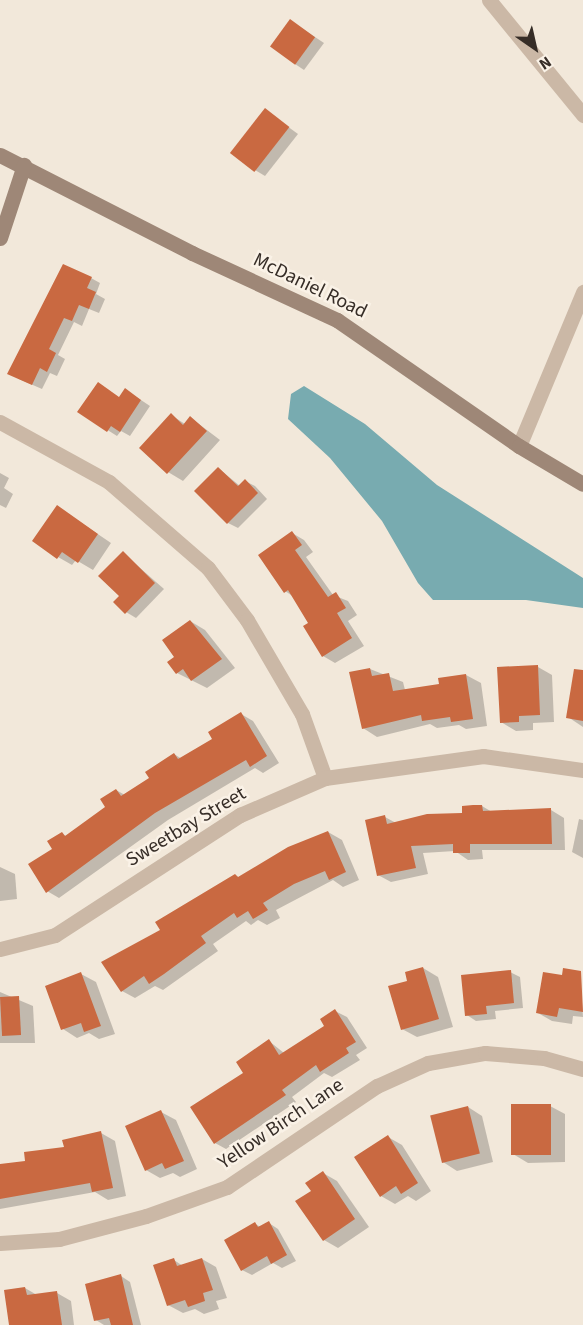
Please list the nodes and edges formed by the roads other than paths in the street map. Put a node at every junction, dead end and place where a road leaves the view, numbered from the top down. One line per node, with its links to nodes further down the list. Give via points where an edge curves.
1 (489, 0): 2 (street)
2 (583, 115)
3 (0, 155): 4 (main road, McDaniel Road)
4 (24, 165): 5 (main road); 8 (main road, McDaniel Road, via 192,253 337,320)
5 (0, 238)
6 (583, 292): 8 (street)
7 (0, 422): 11 (street, via 110,482 208,568 248,620 302,714)
8 (519, 446): 9 (main road, McDaniel Road)
9 (583, 484)
10 (583, 770): 11 (street, Sweetbay Street, via 483,756)
11 (325, 778): 12 (street, Sweetbay Street, via 240,815 55,936)
12 (0, 949)
13 (583, 1069): 14 (street, Yellow Birch Lane, via 544,1058 485,1053 428,1063 377,1086 227,1187 146,1216 59,1239)
14 (0, 1243)

